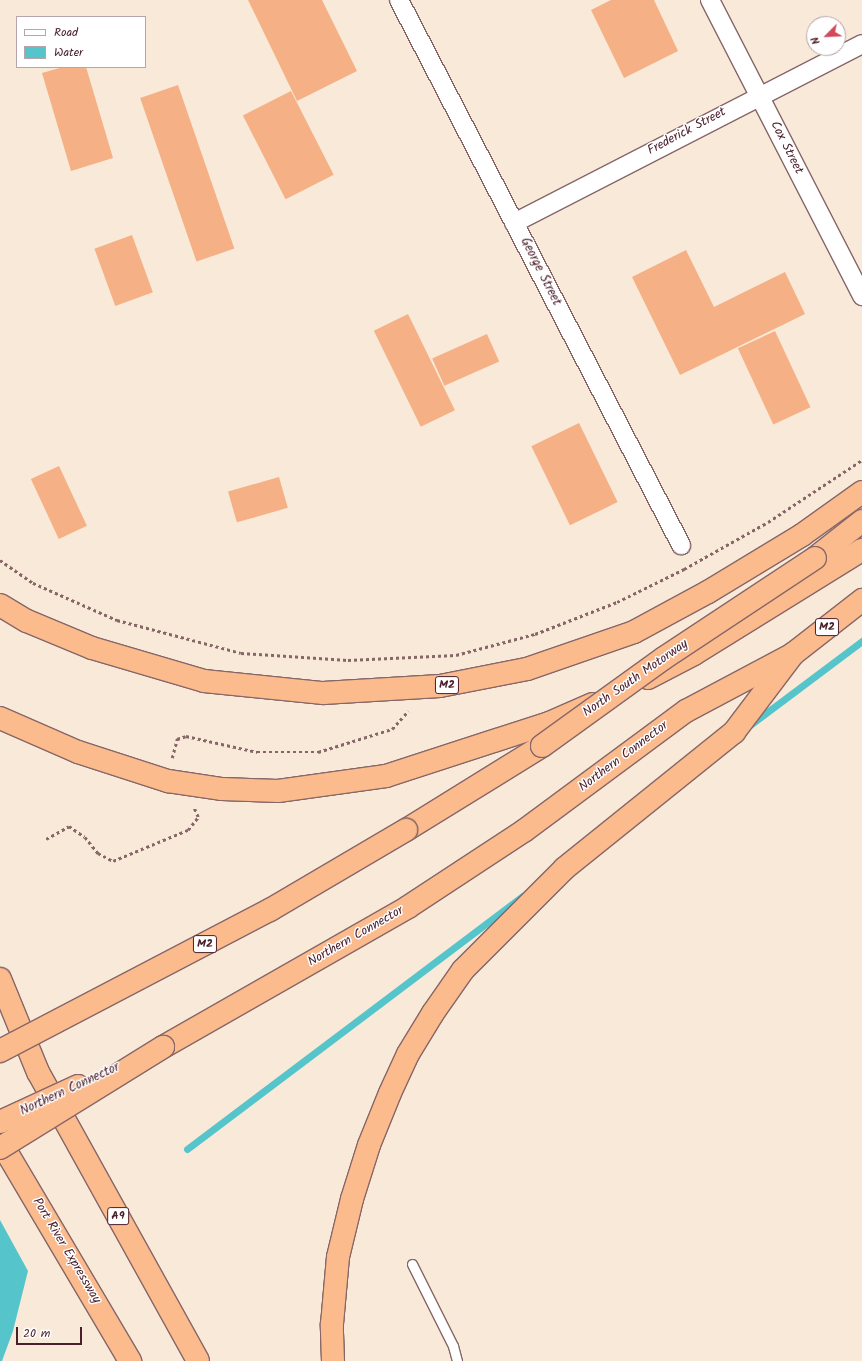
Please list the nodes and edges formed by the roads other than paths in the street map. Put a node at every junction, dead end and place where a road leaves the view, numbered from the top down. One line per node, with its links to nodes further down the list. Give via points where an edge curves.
1 (399, 0): 5 (street, George Street)
2 (710, 0): 4 (street, Cox Street)
3 (862, 44): 4 (street, Frederick Street)
4 (759, 95): 5 (street, Frederick Street); 6 (street, Cox Street)
5 (514, 223): 9 (street, George Street)
6 (862, 296)
7 (862, 492): 12 (highway, M2, bridge, via 796,539 708,592 634,632 527,669 440,686 323,693 204,681 92,648 27,621)
8 (862, 521): 18 (highway, North South Motorway / M2, bridge, via 815,558 664,658 542,746 406,830 270,910)
9 (680, 545)
10 (862, 550): 14 (highway, via 694,654 635,685 549,723 386,776 278,791 222,789 168,781 78,752)
11 (862, 600): 13 (highway, M2)
12 (0, 605)
13 (793, 654): 17 (highway, Northern Connector / M2, via 686,710 525,830 408,907); 26 (highway, via 734,732 565,868 468,965 412,1047 368,1145 352,1198 338,1257 332,1324)
14 (0, 718)
15 (0, 979): 19 (highway, A9)
16 (0, 1012): 19 (highway)
17 (163, 1047): 20 (highway, Northern Connector / M2, bridge); 22 (highway, bridge)
18 (0, 1051)
19 (38, 1072): 25 (highway, A9)
20 (0, 1122)
21 (0, 1141): 24 (highway, Port River Expressway)
22 (0, 1148)
23 (412, 1264): 27 (lane, via 453,1346)
24 (130, 1361)
25 (198, 1361)
26 (333, 1361)
27 (457, 1361)

